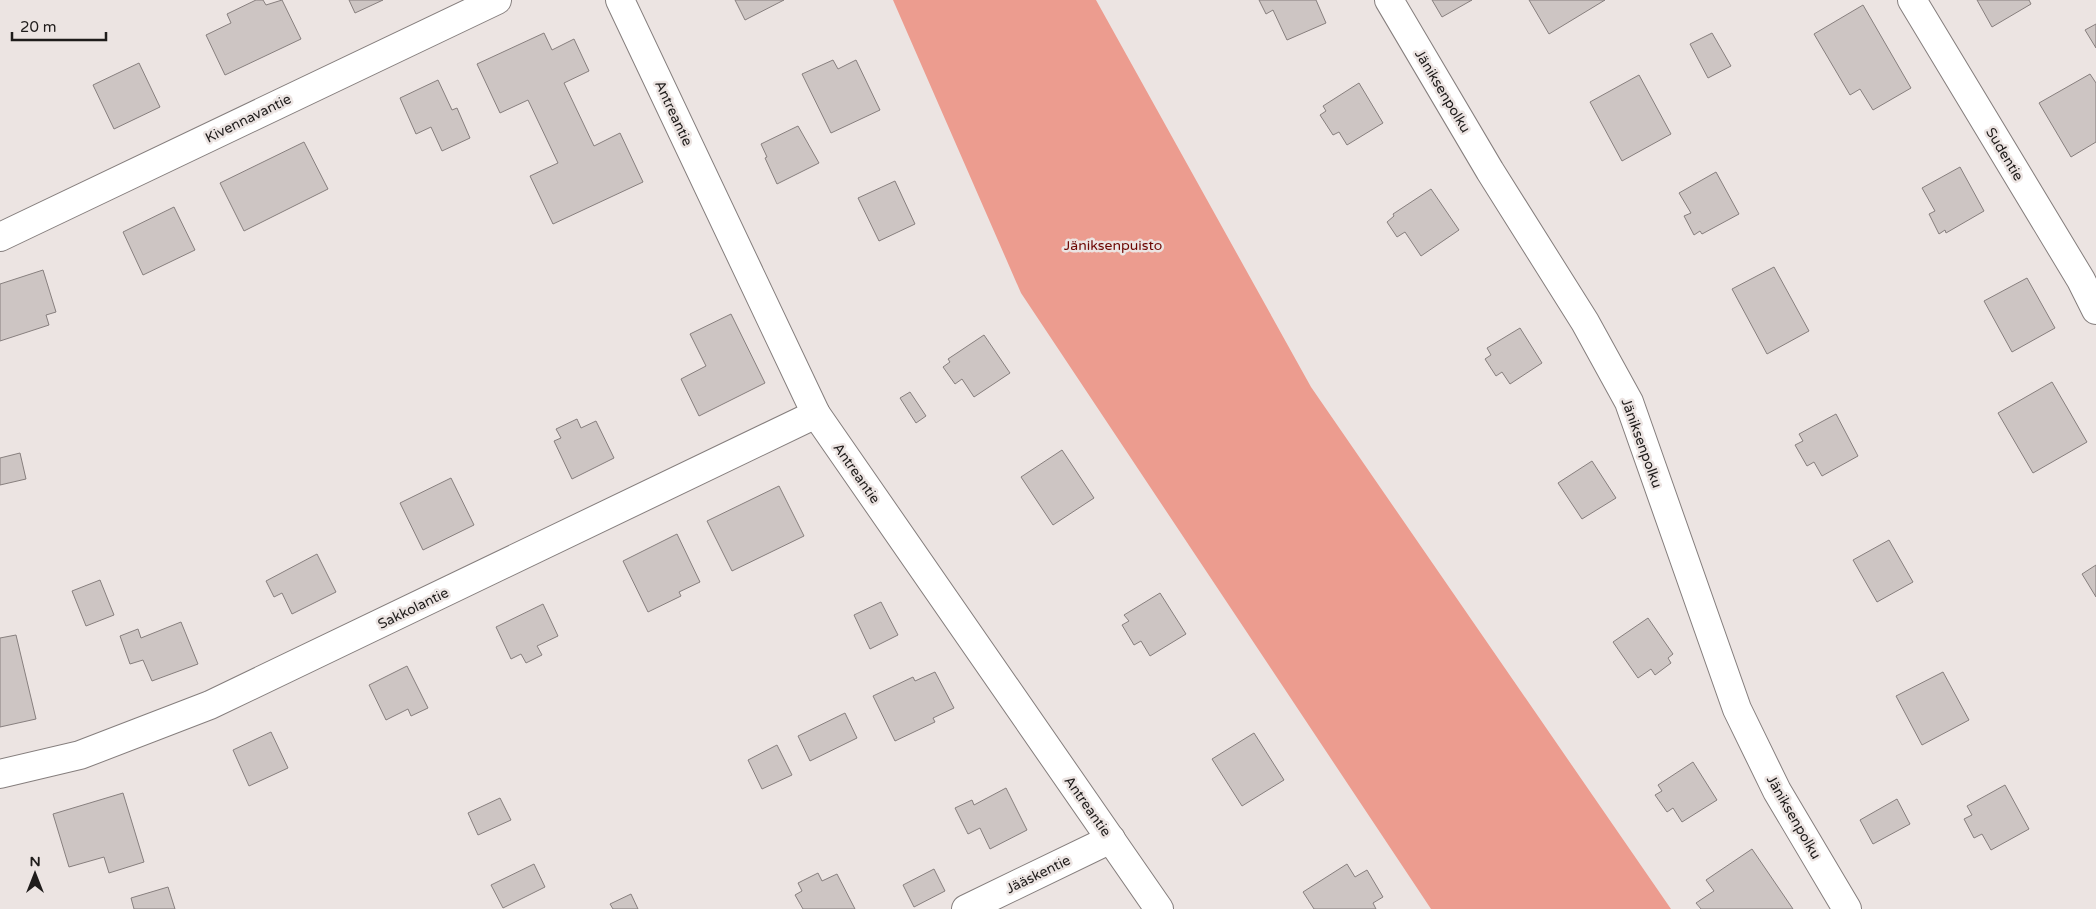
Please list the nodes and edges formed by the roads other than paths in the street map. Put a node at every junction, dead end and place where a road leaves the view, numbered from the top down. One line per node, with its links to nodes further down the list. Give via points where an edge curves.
1 (497, 0): 5 (street, Kivennavantie)
2 (620, 0): 7 (street, Antreantie)
3 (1389, 0): 12 (street, Jäniksenpolku, via 1490,171 1585,322 1629,402 1737,709 1777,790)
4 (1912, 0): 6 (street, Sudentie)
5 (0, 237)
6 (2096, 310)
7 (816, 414): 8 (street, Sakkolantie, via 210,705 80,755); 9 (street, Antreantie)
8 (0, 774)
9 (1111, 839): 10 (street, Jääskentie); 11 (street, Antreantie)
10 (966, 909)
11 (1159, 909)
12 (1846, 909)

